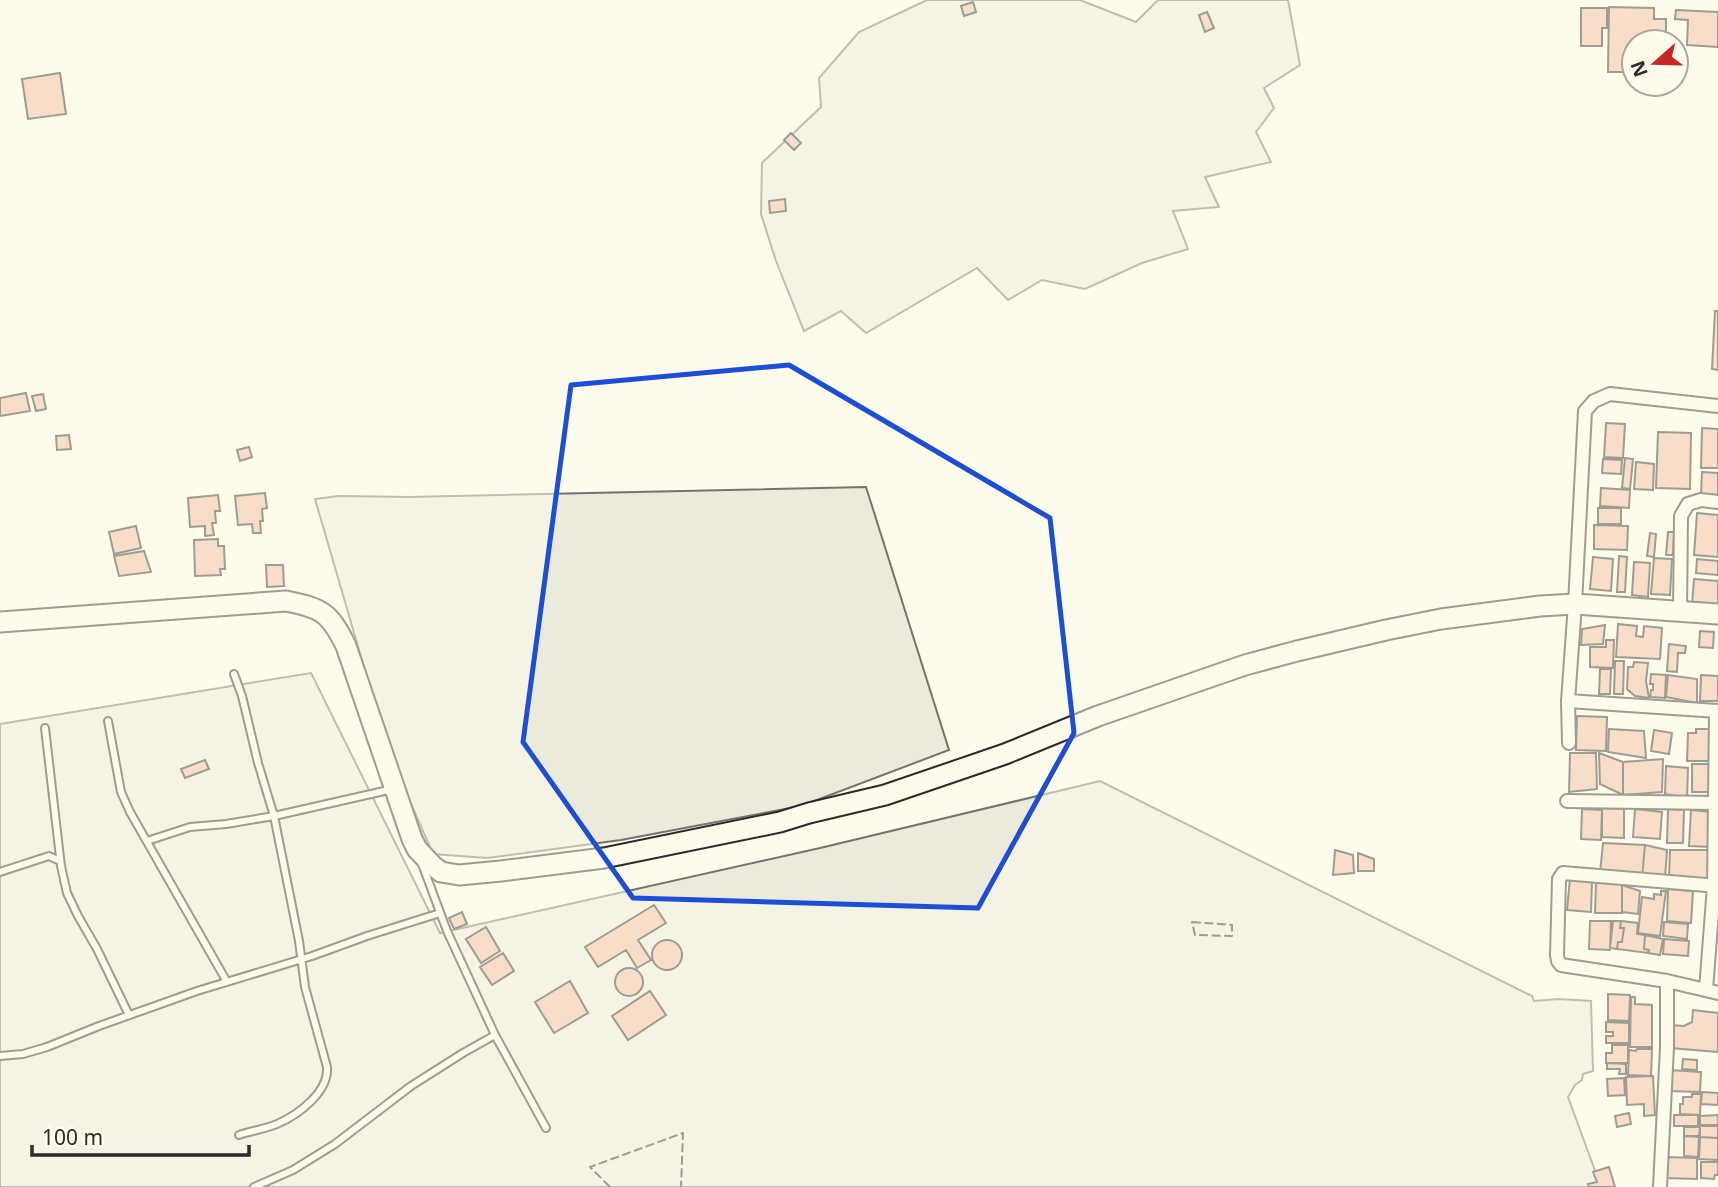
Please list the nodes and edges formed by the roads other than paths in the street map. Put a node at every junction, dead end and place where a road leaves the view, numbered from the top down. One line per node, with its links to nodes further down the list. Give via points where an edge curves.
1 (1718, 406): 3 (street, via 1610,394 1585,411)
2 (1718, 502): 4 (street, via 1688,504 1681,516)
3 (1575, 604): 4 (street); 8 (street); 18 (street, via 1441,619 1245,665 885,795 780,822 604,858 501,872 441,872)
4 (1679, 612): 5 (street)
5 (1718, 614)
6 (0, 622): 13 (street, via 286,601 310,606 336,625 346,646)
7 (234, 674): 16 (lane)
8 (1568, 701): 9 (street); 12 (street)
9 (1717, 711): 15 (street)
10 (107, 721): 17 (lane, via 121,792)
11 (45, 728): 19 (lane)
12 (1569, 743)
13 (395, 789): 16 (lane); 18 (street)
14 (1567, 801): 15 (street)
15 (1717, 803): 21 (street)
16 (274, 816): 17 (lane, via 190,827); 23 (lane)
17 (147, 841): 25 (lane)
18 (417, 849): 22 (lane)
19 (60, 861): 20 (lane, via 49,856); 27 (lane, via 72,905)
20 (0, 872)
21 (1716, 886): 24 (street, via 1571,873 1559,878 1557,955 1561,965); 26 (street)
22 (440, 913): 23 (lane); 28 (lane)
23 (301, 959): 25 (lane); 31 (lane, via 328,1074 317,1095 298,1112 277,1124)
24 (1667, 981): 26 (street); 33 (street)
25 (227, 982): 27 (lane)
26 (1712, 991)
27 (129, 1015): 29 (lane, via 47,1047)
28 (495, 1035): 30 (lane); 32 (lane, via 411,1086 335,1144)
29 (0, 1056)
30 (547, 1128)
31 (239, 1135)
32 (254, 1187)
33 (1660, 1187)

